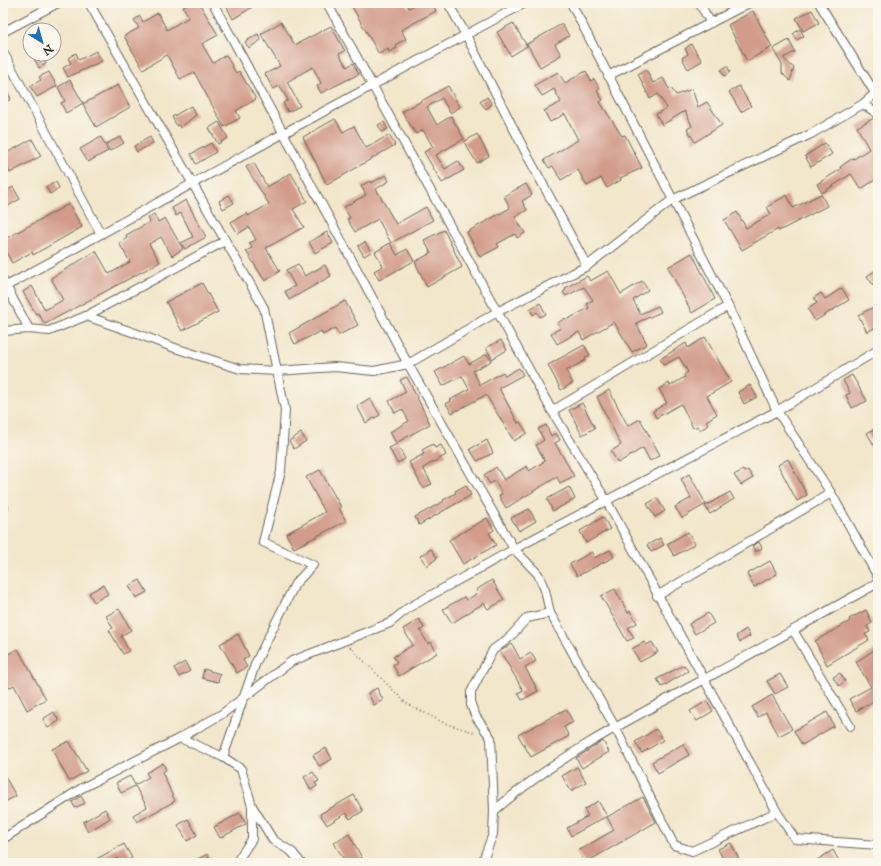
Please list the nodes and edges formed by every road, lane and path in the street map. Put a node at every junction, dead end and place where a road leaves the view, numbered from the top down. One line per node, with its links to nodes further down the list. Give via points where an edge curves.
1 (58, 3): 12 (street)
2 (89, 3): 21 (street)
3 (213, 3): 20 (street)
4 (327, 3): 16 (street)
5 (448, 3): 13 (street)
6 (525, 3): 13 (street)
7 (570, 3): 15 (street)
8 (699, 3): 11 (street)
9 (749, 3): 11 (street)
10 (819, 3): 17 (street)
11 (711, 23): 15 (street)
12 (3, 32)
13 (466, 35): 16 (street); 25 (street, via 526,154)
14 (3, 52): 23 (street)
15 (608, 76): 22 (street)
16 (373, 85): 20 (street); 28 (street)
17 (876, 92): 18 (street)
18 (863, 104): 19 (street); 22 (street, via 812,134)
19 (878, 114)
20 (284, 132): 21 (street); 33 (street)
21 (192, 183): 23 (street); 24 (street)
22 (672, 200): 25 (street); 27 (street)
23 (101, 234): 26 (street)
24 (225, 241): 29 (street); 34 (street, via 264,308)
25 (587, 266): 28 (street)
26 (4, 285): 30 (street)
27 (728, 306): 35 (street); 36 (street)
28 (497, 312): 33 (street); 35 (street)
29 (86, 316): 30 (street, via 49,331); 34 (street, via 240,369)
30 (29, 329): 31 (street)
31 (3, 331)
32 (878, 350): 36 (street)
33 (408, 364): 34 (street, via 374,371 335,367); 39 (street)
34 (277, 371): 47 (street, via 285,410 281,471 263,542 313,565 295,584 256,662)
35 (552, 411): 38 (street)
36 (777, 411): 37 (street); 38 (street)
37 (831, 493): 40 (street); 42 (street)
38 (606, 500): 39 (street); 42 (street)
39 (514, 549): 43 (street, via 538,574); 45 (street, via 408,608 390,623)
40 (878, 577)
41 (878, 583): 44 (street)
42 (657, 596): 46 (street)
43 (550, 613): 49 (street); 51 (street, via 528,618 493,650 478,676 471,692 471,705)
44 (793, 630): 46 (street); 48 (street)
45 (345, 641): 47 (street, via 292,661); 51 (path, via 406,703 444,723)
46 (705, 679): 49 (street); 55 (street)
47 (246, 695): 50 (street, via 222,714); 52 (street)
48 (850, 726)
49 (615, 727): 54 (street, via 549,767 522,786); 55 (street, via 674,845 692,851)
50 (180, 738): 52 (street); 56 (street, via 82,788)
51 (491, 738): 54 (street)
52 (223, 757): 53 (street, via 241,769)
53 (252, 806): 58 (street, via 252,839); 59 (street, via 273,840 292,852)
54 (494, 811): 60 (street, via 493,834)
55 (777, 812): 57 (street, via 796,839)
56 (3, 839)
57 (878, 845)
58 (236, 863)
59 (301, 863)
60 (482, 863)

